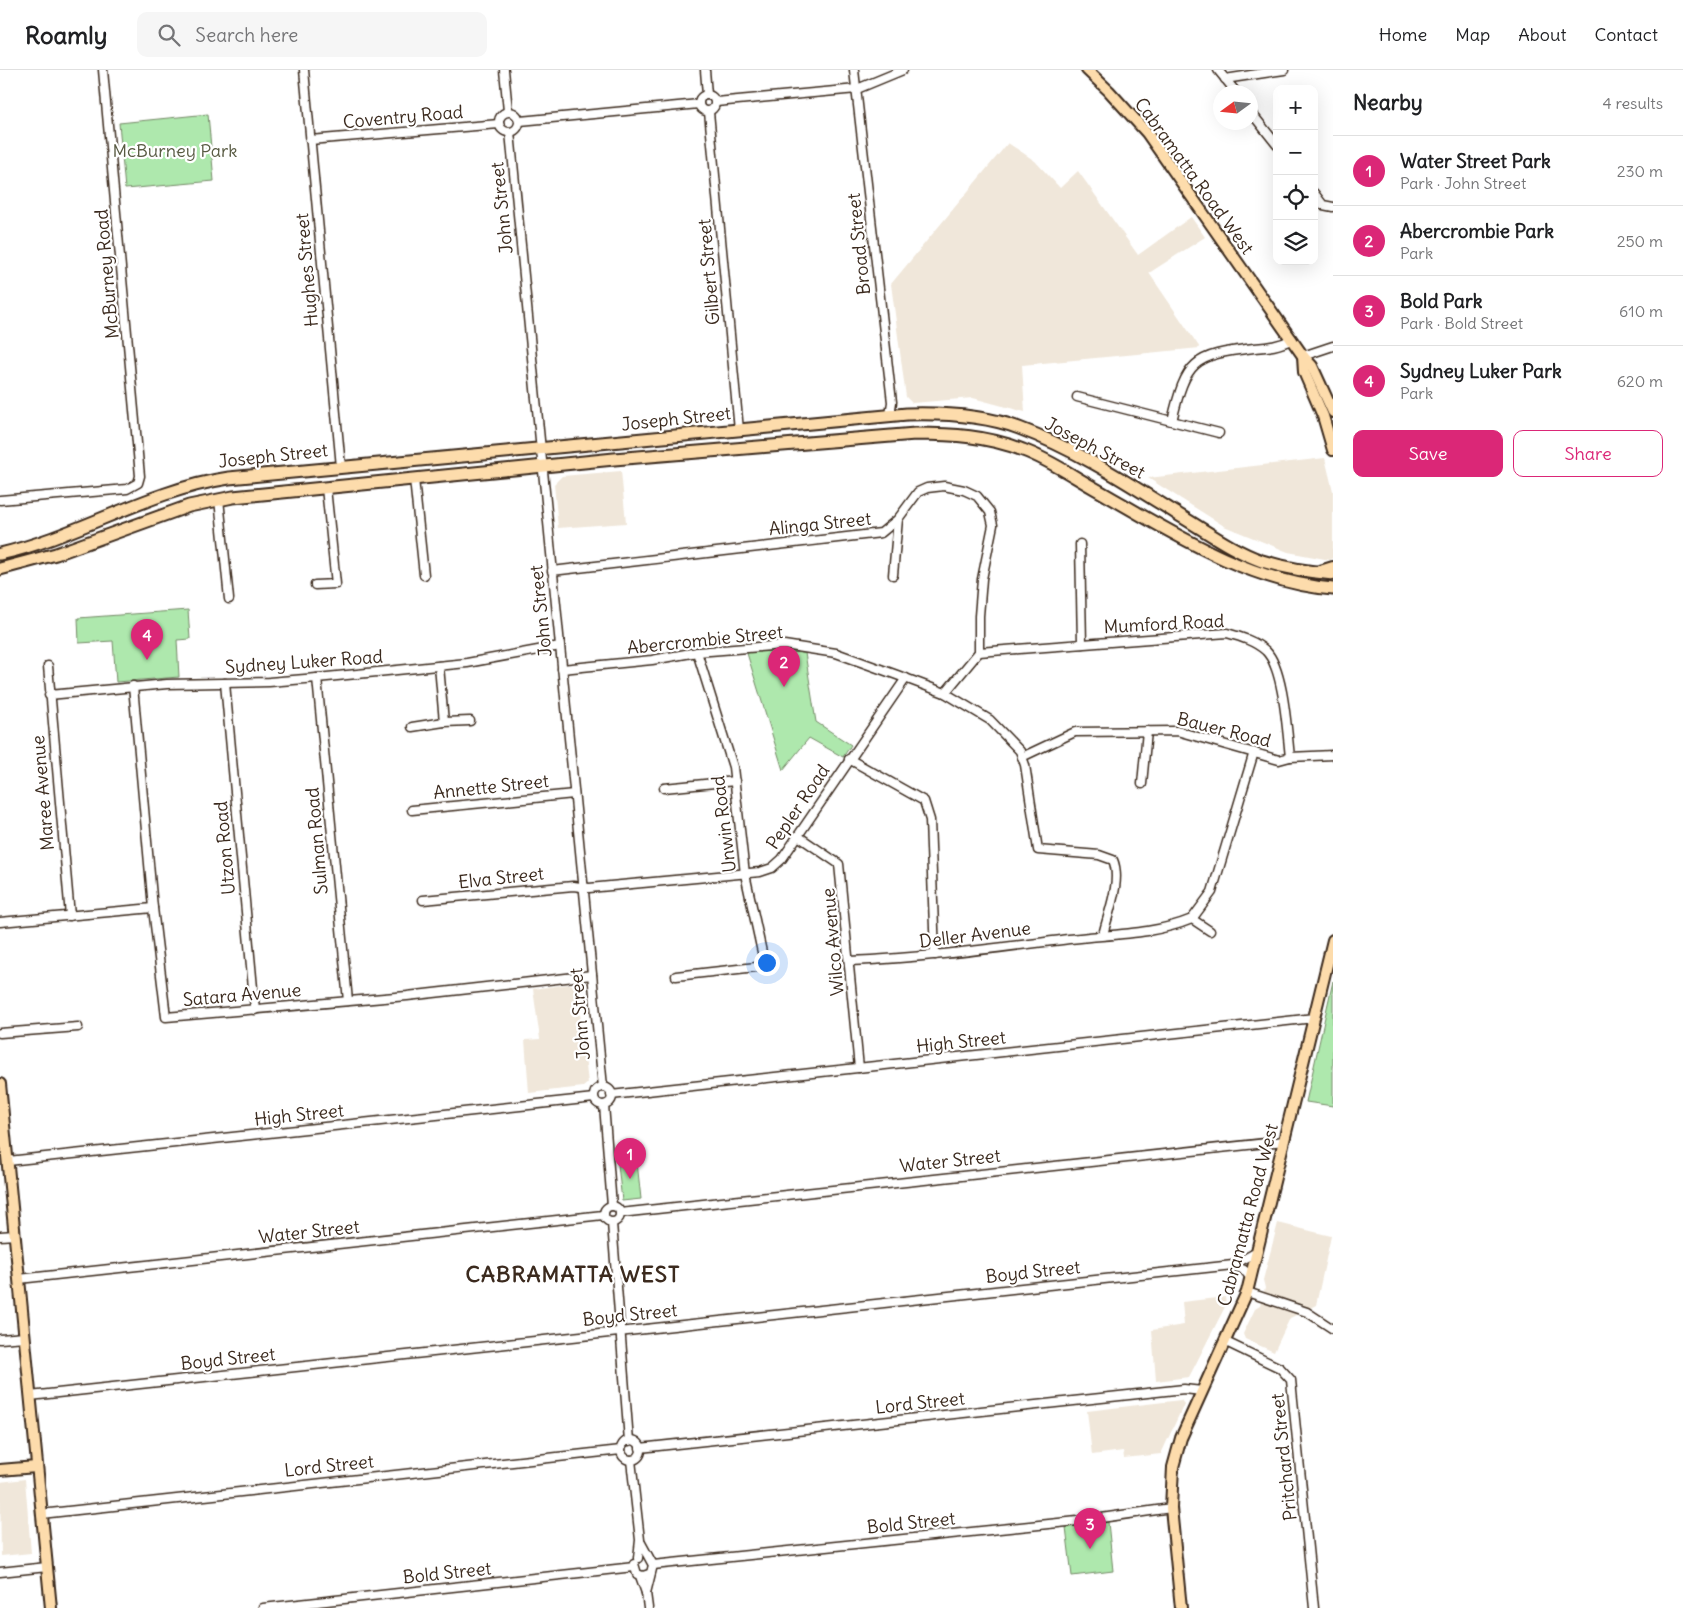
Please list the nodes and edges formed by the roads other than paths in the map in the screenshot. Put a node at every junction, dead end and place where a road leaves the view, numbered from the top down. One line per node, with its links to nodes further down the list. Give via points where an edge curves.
1 (103, 70): 42 (street, McBurney Road, via 140,476 138,483 127,489)
2 (304, 70): 22 (street, Hughes Street)
3 (504, 70): 16 (street)
4 (705, 70): 13 (street)
5 (854, 70): 12 (street, Broad Street)
6 (903, 70): 12 (street)
7 (1087, 70): 26 (main road, Cabramatta Road West, via 1147,133)
8 (1218, 70): 10 (street)
9 (1284, 70): 10 (street)
10 (1225, 79): 11 (street)
11 (1230, 85)
12 (857, 89): 14 (street); 31 (street, Broad Street, via 892,402)
13 (707, 95): 14 (street); 15 (street, via 700,99)
14 (716, 102): 17 (street)
15 (699, 104): 17 (street); 18 (street)
16 (508, 111): 18 (street, via 516,114); 20 (street, via 501,115)
17 (709, 112): 33 (street, Gilbert Street)
18 (520, 121): 21 (street)
19 (1258, 121): 23 (street)
20 (499, 124): 21 (street); 22 (street, Coventry Road)
21 (510, 132): 35 (street, John Street)
22 (310, 140): 37 (street, Hughes Street)
23 (1273, 140)
24 (1318, 198): 25 (street, via 1323,205)
25 (1333, 207)
26 (1292, 340): 28 (main road, Cabramatta Road West); 32 (street, via 1282,345 1202,358 1186,376)
27 (1333, 346): 28 (street)
28 (1302, 356): 30 (main road, Cabramatta Road West, via 1312,366); 36 (main road, Cabramatta Road West, via 1304,372)
29 (1077, 397): 32 (street)
30 (1333, 412)
31 (890, 416): 33 (highway, Joseph Street); 49 (highway, Joseph Street, via 974,416 1018,427 1064,447 1225,543 1261,560)
32 (1172, 422): 34 (street)
33 (739, 430): 35 (highway, Joseph Street)
34 (1218, 433)
35 (540, 450): 37 (highway, Joseph Street); 38 (street, John Street)
36 (1333, 450)
37 (341, 467): 45 (highway, Joseph Street, via 199,483 55,538)
38 (541, 467): 39 (highway, Joseph Street); 48 (street, John Street); 54 (highway, Joseph Street, via 915,434 983,438 1024,450 1184,539 1235,563 1306,587)
39 (414, 479): 40 (highway, Joseph Street); 50 (street)
40 (326, 488): 41 (highway, Joseph Street); 53 (street, via 336,584)
41 (219, 499): 47 (highway, Joseph Street, via 189,506 56,554); 55 (street)
42 (0, 500)
43 (898, 519): 48 (street, Alinga Street, via 881,534); 52 (street); 59 (street, Alinga Street, via 918,492 944,486 976,496 990,512 993,525 982,578)
44 (1080, 544): 56 (street)
45 (0, 554)
46 (1333, 567): 49 (main road)
47 (0, 569)
48 (552, 571): 57 (street, John Street)
49 (1314, 573): 51 (highway, Joseph Street)
50 (424, 574)
51 (1333, 574)
52 (893, 575)
53 (315, 585)
54 (1333, 589)
55 (230, 599)
56 (1082, 644): 59 (street, Mumford Road); 76 (street, Mumford Road, via 1227,633 1252,641 1267,652 1274,667 1286,712)
57 (560, 646): 61 (street, Sydney Luker Road); 62 (street, John Street)
58 (698, 652): 62 (street, Abercrombie Street); 64 (street, Abercrombie Street, via 766,645 802,646 836,653); 78 (street, Unwin Road)
59 (979, 652): 67 (street)
60 (48, 666): 68 (street, Maree Avenue)
61 (439, 666): 63 (street, Sydney Luker Road); 70 (street)
62 (562, 669): 81 (street, John Street)
63 (317, 678): 65 (street, Sydney Luker Road); 98 (street, Sulman Road)
64 (906, 678): 67 (street, Abercrombie Street); 77 (street, Pepler Road)
65 (225, 684): 66 (street, Sydney Luker Road); 99 (street, Utzon Road)
66 (133, 686): 68 (street, Sydney Luker Road); 87 (street, Satara Avenue)
67 (945, 693): 75 (street, Abercrombie Street, via 990,720)
68 (49, 695): 88 (street, Maree Avenue)
69 (470, 721): 70 (street)
70 (444, 722): 71 (street)
71 (412, 727)
72 (1147, 731): 73 (street, Bauer Road, via 1178,731); 75 (street, Bauer Road, via 1075,732); 79 (street)
73 (1254, 752): 76 (street, Bauer Road, via 1279,760); 89 (street, via 1212,892)
74 (1333, 756): 76 (street, Bauer Road)
75 (1022, 757): 92 (street, Abercrombie Street, via 1038,850 1099,855 1113,860 1115,883)
76 (1290, 757)
77 (849, 759): 83 (street, Pepler Road); 94 (street, via 924,802 927,807)
78 (736, 781): 80 (street); 84 (street, Unwin Road)
79 (1142, 784)
80 (664, 788)
81 (574, 794): 82 (street, Annette Street); 85 (street, John Street)
82 (412, 810)
83 (798, 836): 84 (street, Pepler Road, via 772,868); 95 (street, Wilco Avenue, via 839,864)
84 (745, 874): 85 (street, Pepler Road); 97 (street, Unwin Road, via 765,966)
85 (582, 887): 86 (street, Elva Street); 96 (street, John Street)
86 (422, 900)
87 (153, 908): 88 (street); 99 (street, Satara Avenue, via 166,1017)
88 (70, 916): 90 (street)
89 (1192, 919): 91 (street); 92 (street, Deller Avenue, via 1174,927 1140,934)
90 (0, 922)
91 (1210, 931)
92 (1103, 935): 94 (street, Deller Avenue)
93 (1333, 940): 100 (main road, Cabramatta Road West)
94 (935, 955): 95 (street, Deller Avenue)
95 (849, 961): 103 (street, Wilco Avenue)
96 (592, 976): 98 (street, Satara Avenue); 105 (street, John Street)
97 (676, 976)
98 (348, 1001): 99 (street, Satara Avenue)
99 (255, 1010)
100 (1314, 1018): 103 (street, High Street); 109 (main road, Cabramatta Road West)
101 (78, 1027): 102 (street)
102 (0, 1033)
103 (859, 1068): 106 (street, High Street)
104 (0, 1084): 110 (main road)
105 (603, 1087): 106 (street, via 608,1088); 107 (street, via 595,1091)
106 (612, 1095): 108 (street)
107 (594, 1098): 108 (street, via 598,1104); 111 (street, High Street)
108 (604, 1105): 112 (street)
109 (1284, 1142): 113 (street, Water Street); 118 (main road, Cabramatta Road West)
110 (3, 1146): 111 (main road)
111 (8, 1161): 116 (main road)
112 (612, 1206): 113 (street, via 617,1207); 114 (street)
113 (620, 1213): 115 (street, via 618,1220)
114 (603, 1215): 115 (street); 121 (street, Water Street)
115 (612, 1223): 124 (street)
116 (15, 1234): 117 (street); 121 (main road)
117 (0, 1236)
118 (1257, 1252): 119 (street, Boyd Street); 120 (main road, Cabramatta Road West)
119 (1233, 1265): 120 (street, via 1244,1270); 124 (street, Boyd Street)
120 (1250, 1278): 122 (main road, Cabramatta Road West)
121 (19, 1279): 125 (main road)
122 (1247, 1292): 123 (street, via 1307,1312); 127 (main road, Cabramatta Road West)
123 (1333, 1329)
124 (619, 1332): 129 (street, Boyd Street); 130 (street)
125 (25, 1337): 126 (street); 129 (main road)
126 (0, 1340)
127 (1226, 1342): 128 (main road, Cabramatta Road West); 152 (street, Pritchard Street, via 1280,1368 1291,1380)
128 (1202, 1391): 131 (street, Lord Street, via 1184,1388); 136 (main road, Cabramatta Road West, via 1177,1450 1171,1482)
129 (30, 1396): 134 (main road)
130 (628, 1441): 131 (street, via 637,1443); 132 (street)
131 (640, 1448): 133 (street, via 637,1458)
132 (621, 1450): 133 (street, via 625,1458); 137 (street, Lord Street)
133 (631, 1460): 138 (street)
134 (36, 1467): 135 (main road); 137 (main road)
135 (0, 1470)
136 (1171, 1508): 141 (street, Bold Street, via 1087,1520); 151 (main road, Cabramatta Road West)
137 (41, 1514): 142 (main road)
138 (640, 1540): 139 (street); 140 (street)
139 (647, 1557): 140 (street); 141 (street)
140 (638, 1558): 143 (street)
141 (653, 1565): 145 (street)
142 (47, 1567): 144 (street); 148 (main road)
143 (634, 1567): 146 (street); 149 (street, Bold Street)
144 (0, 1572)
145 (649, 1574): 146 (street); 147 (street)
146 (640, 1576): 147 (street)
147 (646, 1593): 150 (street)
148 (51, 1608)
149 (263, 1608)
150 (648, 1608)
151 (1181, 1608)
152 (1314, 1608)

